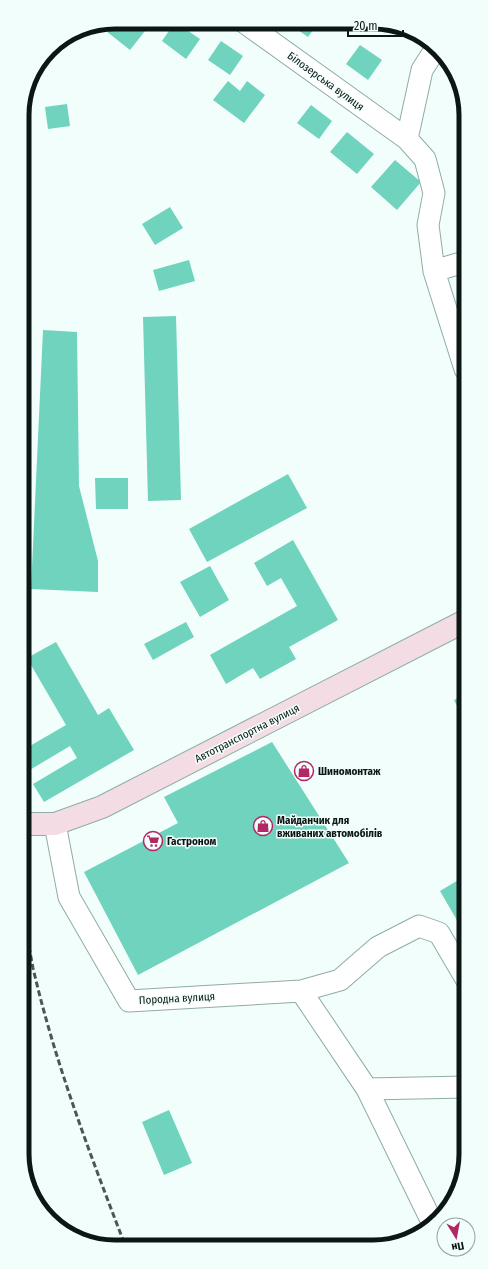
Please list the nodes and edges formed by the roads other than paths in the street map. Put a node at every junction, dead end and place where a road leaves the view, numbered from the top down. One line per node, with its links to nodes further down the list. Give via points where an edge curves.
1 (253, 29): 3 (street, Білозерська вулиця)
2 (433, 53): 3 (street, via 422,70)
3 (407, 139): 5 (street, Білозерська вулиця, via 425,159 434,193 428,225)
4 (459, 264): 5 (street)
5 (434, 271): 6 (street, Білозерська вулиця)
6 (459, 349)
7 (459, 624): 9 (main road, Автотранспортна вулиця, via 102,807)
8 (29, 824): 9 (main road, Автотранспортна вулиця)
9 (55, 824): 11 (street, Породна вулиця, via 69,897 128,1001)
10 (459, 967): 11 (street, via 439,933 419,926 378,947 340,980)
11 (301, 991): 13 (street)
12 (459, 1087): 13 (street)
13 (367, 1089): 14 (street)
14 (430, 1219)

